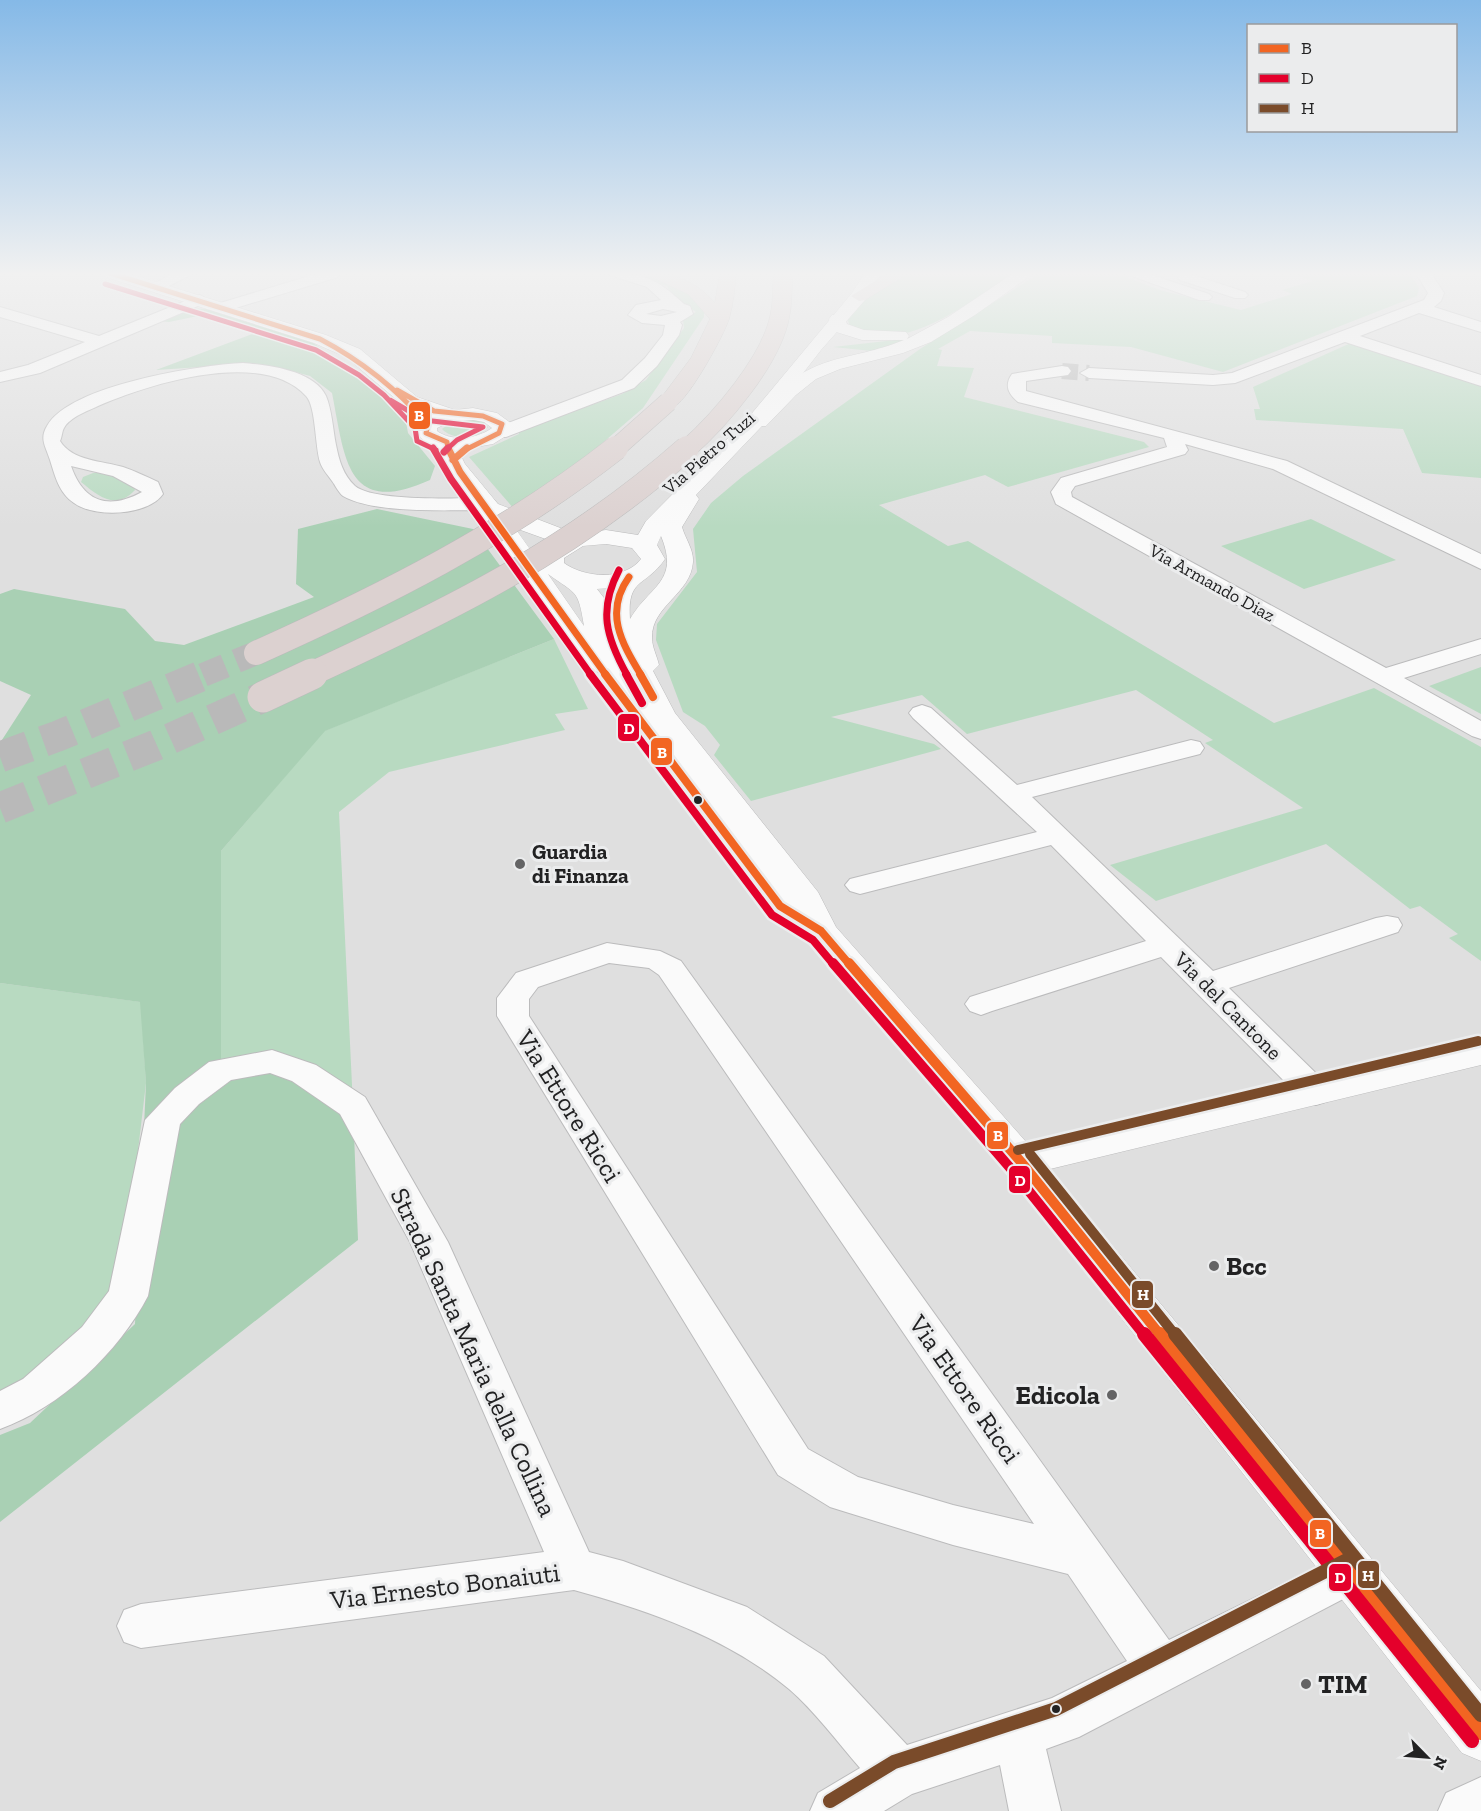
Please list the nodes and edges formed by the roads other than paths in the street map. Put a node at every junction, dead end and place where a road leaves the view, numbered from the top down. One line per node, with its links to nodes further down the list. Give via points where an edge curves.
1 (61, 358): 12 (street)
2 (358, 358): 14 (main road)
3 (654, 358): 18 (street, via 628,384 548,414)
4 (701, 358): 30 (highway, bridge, via 668,402 626,443 492,538 402,586)
5 (762, 358): 32 (highway, bridge, via 754,373 704,433 649,481 574,536 483,591)
6 (805, 358): 15 (main road, Via Pietro Tuzi)
7 (861, 358): 22 (main road, via 807,376)
8 (1286, 358): 11 (street, via 1225,380)
9 (1409, 358): 13 (street)
10 (1062, 371): 19 (street, Via Armando Diaz, via 1018,378 1018,393 1052,407)
11 (1089, 373)
12 (0, 377)
13 (1481, 381)
14 (410, 401): 16 (main road); 17 (main road)
15 (767, 404): 22 (main road, Via Pietro Tuzi); 24 (main road, Via Pietro Tuzi, via 742,419 702,462 657,499 617,525)
16 (454, 416): 17 (main road); 18 (main road)
17 (428, 425): 20 (main road, via 426,434)
18 (495, 425): 20 (main road, via 461,450)
19 (1175, 442): 26 (street, Via Armando Diaz, via 1221,447 1280,465); 31 (street, Via Armando Diaz, via 1068,482 1061,492 1063,500)
20 (450, 451): 23 (main road)
21 (60, 454): 23 (street, via 51,441 56,426 67,416 113,393 181,373 222,368 259,370 289,376 317,396 330,464 349,491 389,501)
22 (719, 458): 25 (main road, Via Pietro Tuzi, via 654,526); 34 (main road, via 670,527 681,552 681,566 677,578 640,624)
23 (493, 513): 24 (main road, via 545,532); 27 (main road); 34 (main road)
24 (583, 540): 25 (main road, via 621,538); 27 (main road, Via Pietro Tuzi, via 563,546)
25 (645, 546): 28 (main road, via 653,559 650,566)
26 (1481, 562)
27 (560, 568): 28 (main road, via 598,582); 34 (main road, via 583,586 592,599 599,641)
28 (630, 577): 34 (main road, via 616,598 618,623)
29 (1481, 646): 31 (street)
30 (256, 653)
31 (1384, 677): 35 (street, Via Armando Diaz)
32 (263, 698)
33 (922, 713): 37 (street, Via del Cantone)
34 (650, 718): 46 (main road, via 780,906 821,931)
35 (1481, 730)
36 (1191, 748): 37 (street)
37 (1013, 794): 38 (street, Via del Cantone)
38 (1057, 835): 39 (street); 41 (street, Via del Cantone)
39 (860, 885)
40 (1387, 925): 42 (street)
41 (1167, 945): 42 (street, Via del Cantone); 43 (street, Via del Cantone)
42 (1207, 984): 45 (street, Via del Cantone)
43 (981, 1004)
44 (1481, 1053): 45 (main road)
45 (1316, 1093): 46 (main road)
46 (1021, 1162): 50 (main road)
47 (0, 1411): 49 (street, Strada Santa Maria della Collina, via 38,1391 96,1339 128,1296 163,1120 221,1070 272,1061 304,1072 353,1106 429,1242)
48 (1083, 1557): 48 (street, Via Ettore Ricci, via 670,968 660,961 607,953 527,980 513,998 513,1016 793,1462 846,1493); 52 (street, Via Ettore Ricci)
49 (574, 1569): 51 (street, Via Ernesto Bonaiuti); 55 (street, Via Ernesto Bonaiuti, via 623,1582 730,1623 807,1672)
50 (1352, 1571): 52 (street); 53 (main road)
51 (141, 1626)
52 (1161, 1667): 54 (street, via 1061,1719)
53 (1481, 1733)
54 (1018, 1734): 55 (street); 58 (street)
55 (899, 1773): 57 (street)
56 (1481, 1803): 59 (street)
57 (836, 1811)
58 (1035, 1811)
59 (1464, 1811)

